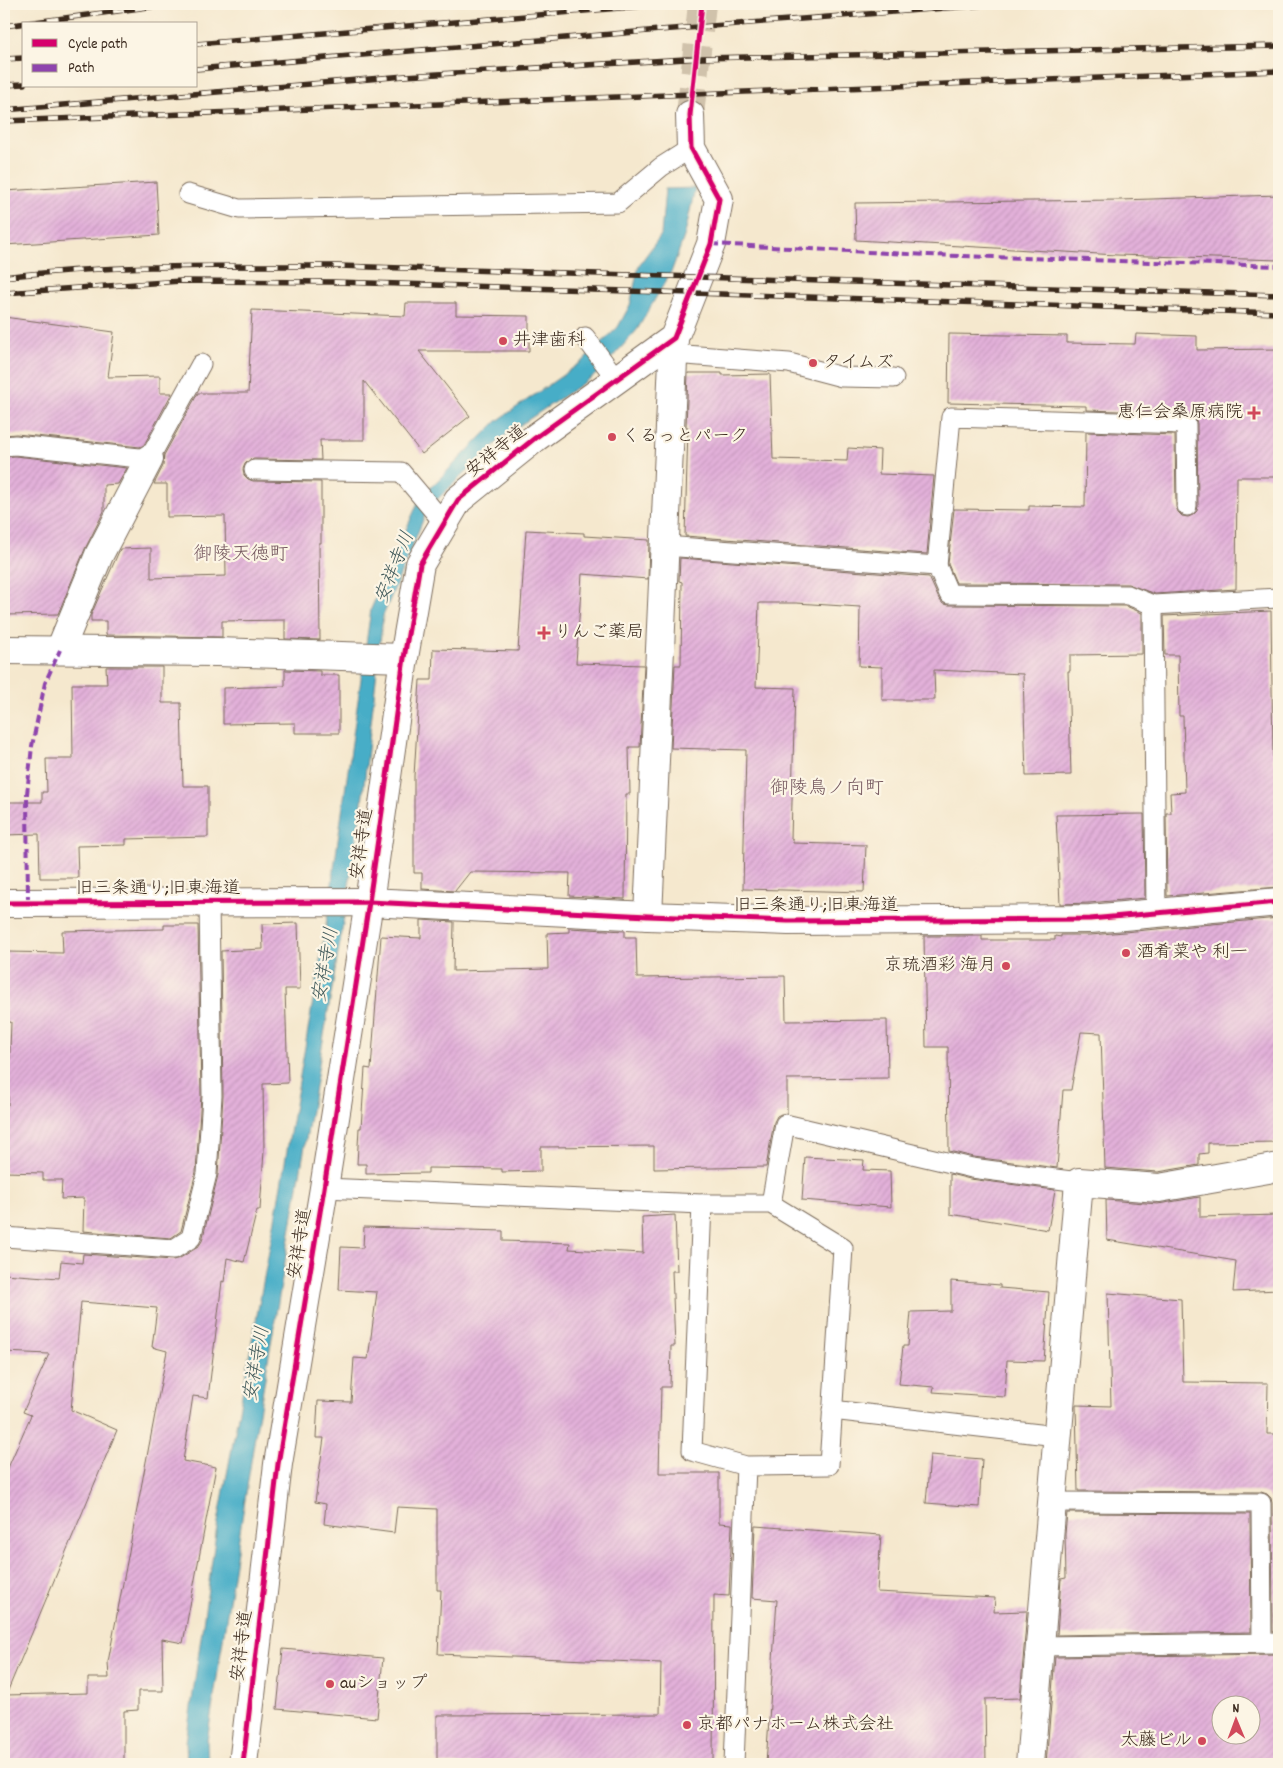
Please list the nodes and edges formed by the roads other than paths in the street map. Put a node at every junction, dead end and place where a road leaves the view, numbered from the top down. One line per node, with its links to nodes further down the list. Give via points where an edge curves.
1 (690, 115): 2 (street)
2 (691, 148): 3 (lane, via 660,167 618,203 238,209); 5 (street, via 719,199 711,244)
3 (188, 194)
4 (585, 337): 7 (lane)
5 (674, 346): 7 (street, 安祥寺道); 8 (lane, via 789,363 842,377); 14 (street)
6 (201, 364): 10 (lane)
7 (612, 374): 13 (street, 安祥寺道, via 458,500)
8 (894, 378)
9 (4, 446): 10 (lane)
10 (149, 458): 19 (street, via 99,555)
11 (254, 470): 13 (lane, via 401,472)
12 (1187, 506): 15 (lane, via 1186,424 951,417)
13 (441, 519): 20 (street, 安祥寺道, via 420,564)
14 (665, 546): 15 (lane); 26 (street)
15 (937, 566): 17 (lane, via 949,594 1128,595)
16 (1279, 598): 17 (lane)
17 (1153, 605): 25 (lane)
18 (4, 650): 19 (street)
19 (60, 650): 20 (street)
20 (399, 658): 21 (street, 安祥寺道)
21 (360, 902): 24 (street, 旧三条通り;旧東海道); 26 (street, 旧三条通り;旧東海道); 29 (street, 安祥寺道)
22 (1279, 902): 25 (street, 旧三条通り;旧東海道)
23 (4, 903): 24 (street, 旧三条通り;旧東海道)
24 (209, 903): 32 (lane, via 212,1096 207,1174 191,1238 174,1249)
25 (1156, 914): 26 (street, 旧三条通り;旧東海道, via 1090,919 788,921)
26 (648, 916)
27 (1279, 1167): 28 (street, via 1159,1188)
28 (1079, 1182): 31 (lane, via 972,1168 785,1124); 34 (street)
29 (324, 1188): 30 (lane); 39 (street, 安祥寺道, via 278,1464)
30 (702, 1204): 31 (lane); 35 (lane, via 692,1451)
31 (771, 1204): 33 (lane, via 843,1248)
32 (4, 1237)
33 (832, 1410): 34 (lane); 35 (lane, via 829,1466)
34 (1057, 1436): 36 (street)
35 (746, 1466): 40 (lane)
36 (1052, 1502): 37 (lane, via 1260,1502); 38 (street)
37 (1271, 1643): 38 (lane)
38 (1040, 1646): 41 (street)
39 (242, 1764)
40 (734, 1764)
41 (1030, 1764)

